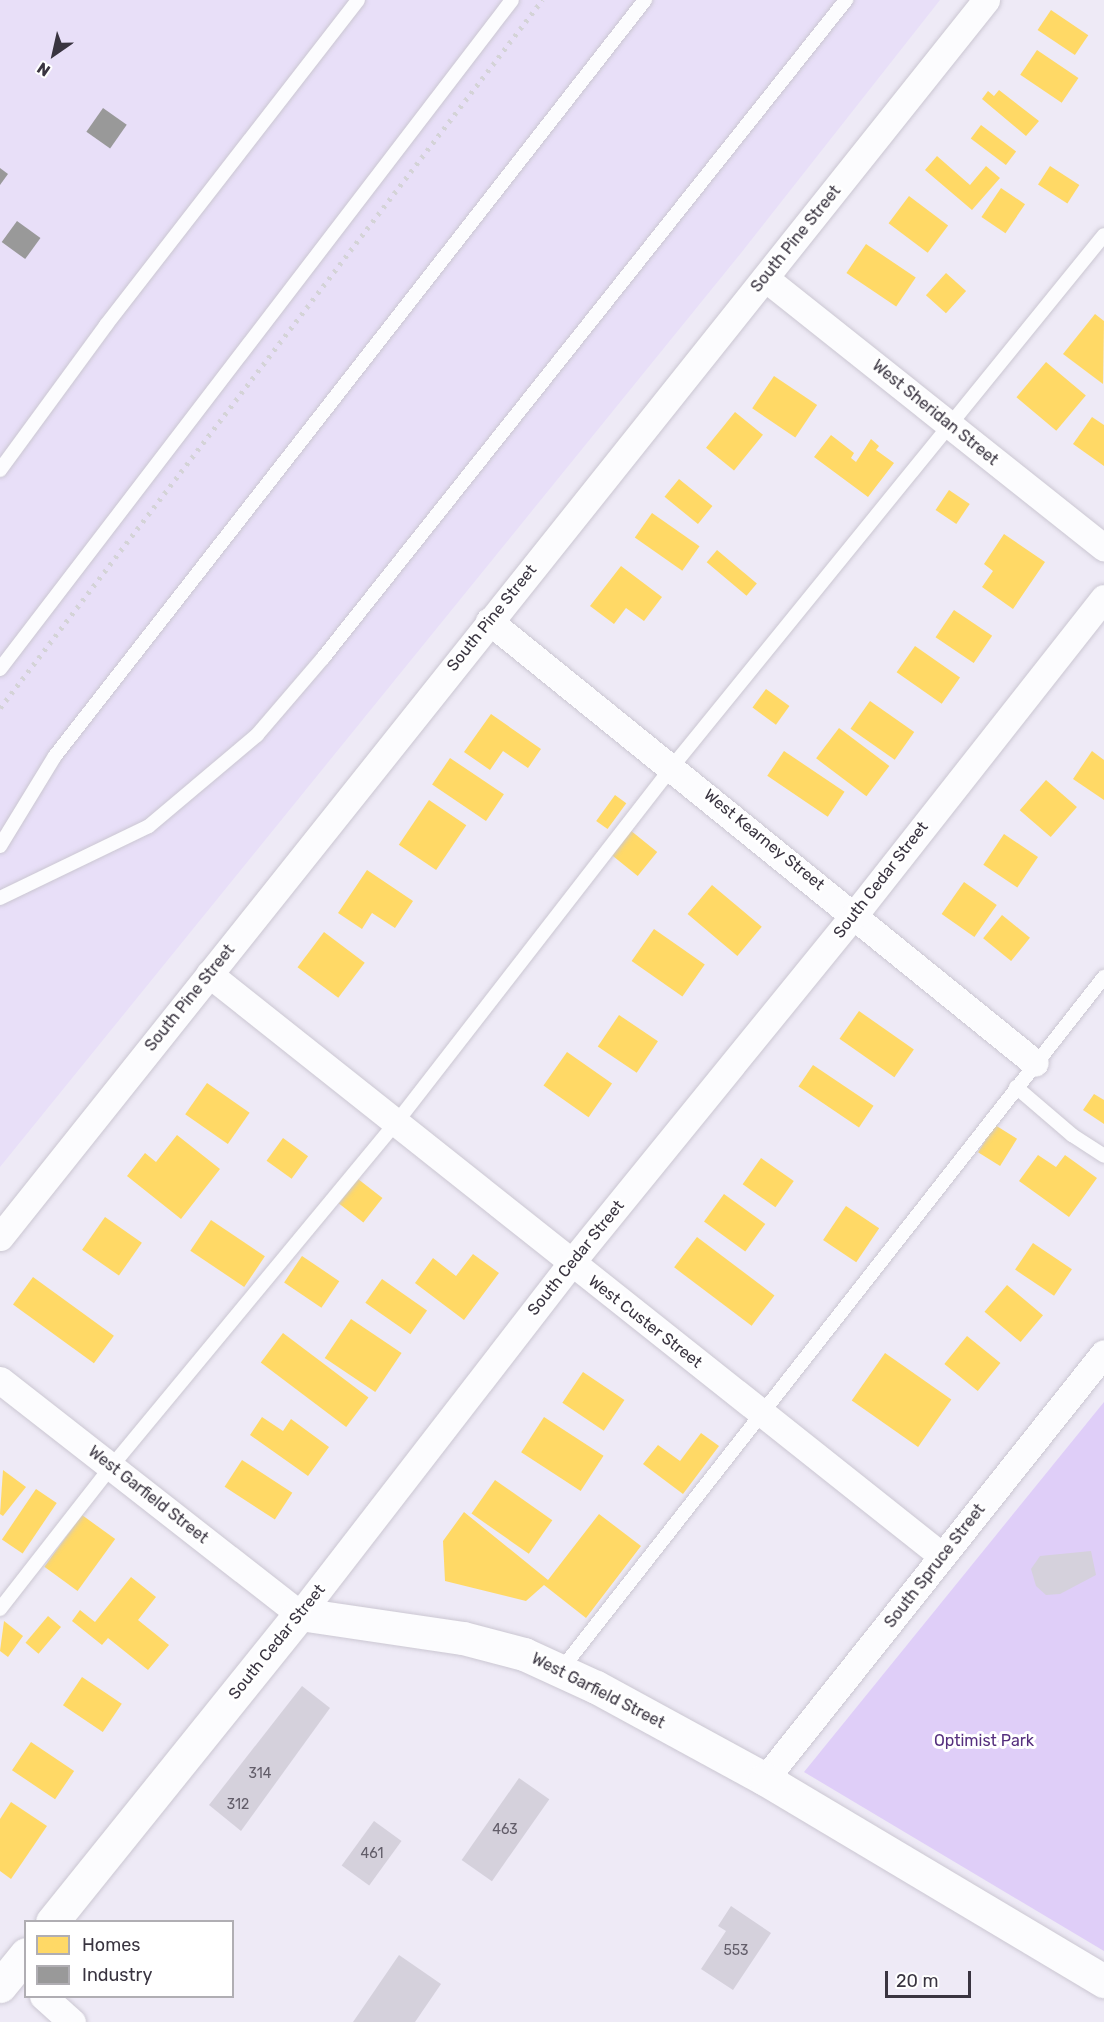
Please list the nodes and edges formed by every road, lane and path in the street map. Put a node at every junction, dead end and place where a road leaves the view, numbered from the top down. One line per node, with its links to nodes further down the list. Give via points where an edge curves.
1 (358, 0): 9 (lane, via 106,325)
2 (512, 0): 13 (lane)
3 (645, 0): 15 (lane, via 55,756)
4 (846, 0): 16 (lane, via 257,735 149,826)
5 (986, 0): 7 (street, South Pine Street)
6 (1104, 235): 8 (lane)
7 (765, 278): 8 (street, West Sheridan Street); 12 (street, South Pine Street)
8 (950, 426): 10 (street, West Sheridan Street); 14 (lane)
9 (0, 470)
10 (1104, 548)
11 (1104, 598): 17 (street, South Cedar Street)
12 (489, 621): 14 (street, West Kearney Street); 18 (street, South Pine Street)
13 (0, 669)
14 (672, 767): 17 (street, West Kearney Street); 22 (lane)
15 (0, 846)
16 (0, 898)
17 (855, 914): 20 (street, West Kearney Street); 25 (street, South Cedar Street)
18 (209, 974): 22 (street, West Custer Street); 24 (street, South Pine Street)
19 (1104, 977): 20 (lane)
20 (1035, 1063): 21 (lane)
21 (1016, 1087): 23 (lane, via 1072,1135); 28 (lane)
22 (396, 1123): 25 (street, West Custer Street); 29 (lane)
23 (1104, 1156)
24 (0, 1237)
25 (571, 1263): 28 (street, West Custer Street); 32 (street, South Cedar Street)
26 (1104, 1353): 30 (street, South Spruce Street)
27 (0, 1380): 29 (street, West Garfield Street)
28 (761, 1413): 30 (street, West Custer Street); 33 (lane)
29 (111, 1467): 31 (lane); 32 (street, West Garfield Street)
30 (942, 1556): 34 (street, South Spruce Street)
31 (0, 1609)
32 (300, 1614): 33 (street, West Garfield Street, via 463,1638 524,1654); 35 (street, South Cedar Street)
33 (560, 1671): 34 (street, West Garfield Street)
34 (765, 1779): 36 (street, West Garfield Street)
35 (54, 1920)
36 (1104, 1981)
37 (45, 1998): 38 (street)
38 (72, 2022)

